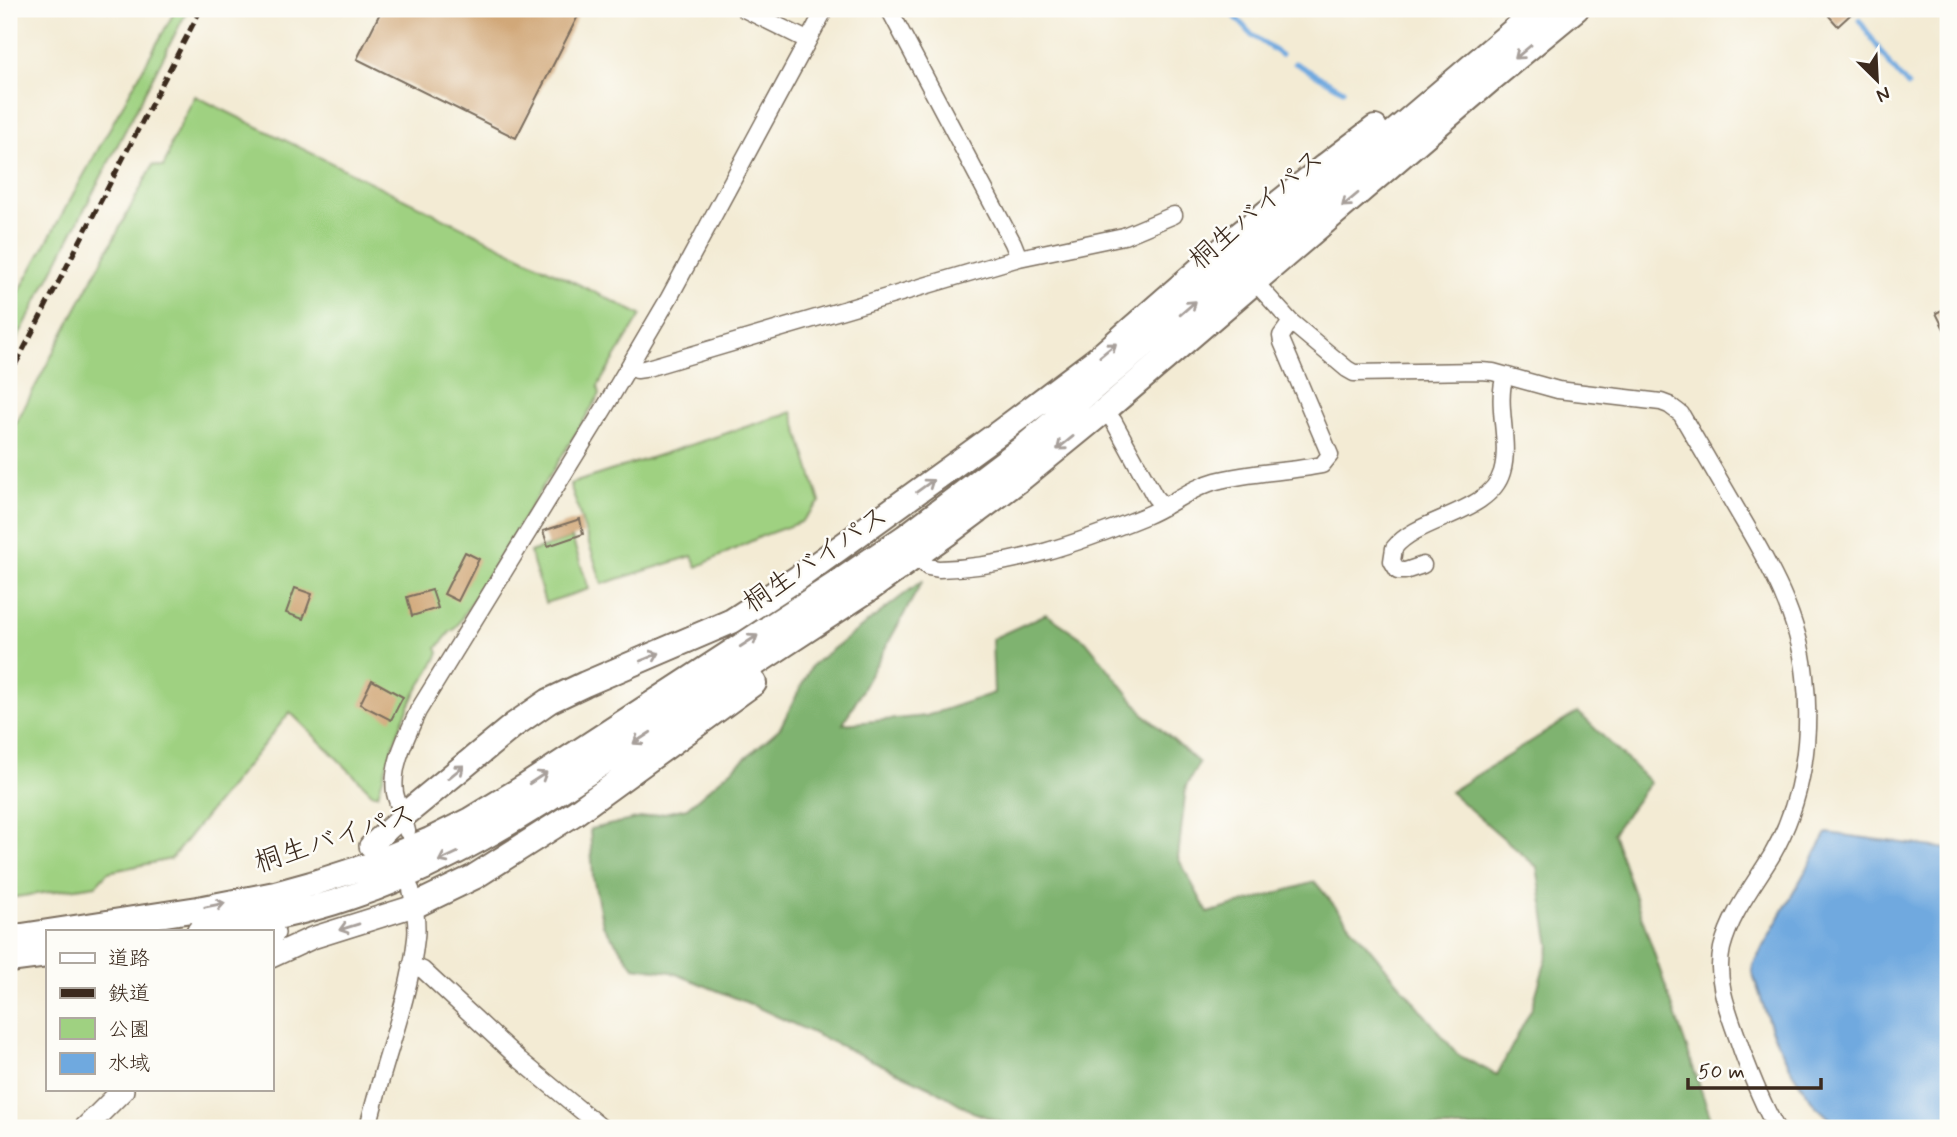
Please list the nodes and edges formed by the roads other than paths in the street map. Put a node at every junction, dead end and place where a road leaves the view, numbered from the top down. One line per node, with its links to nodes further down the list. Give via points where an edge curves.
1 (744, 9): 6 (street)
2 (824, 9): 6 (street)
3 (889, 9): 9 (street)
4 (1539, 9): 7 (highway, 桐生バイパス)
5 (1576, 9): 10 (highway, 桐生バイパス, one-way to 10)
6 (807, 40): 12 (street)
7 (1440, 92): 19 (highway, one-way to 7, via 516,723 549,701 732,621 798,578 1097,359 1325,166 1405,108); 22 (highway, 桐生バイパス, one-way to 7, via 275,894 367,866 470,820 526,786 836,584 1024,447)
8 (1174, 215): 9 (street, via 1124,236)
9 (1019, 258): 12 (street, via 644,369)
10 (1254, 281): 11 (street); 14 (highway, 桐生バイパス)
11 (1291, 323): 13 (street, via 1354,373 1481,371); 15 (street, via 1282,342 1328,448 1327,461 1216,481)
12 (630, 365): 19 (street, via 418,711 396,768 395,790)
13 (1505, 375): 17 (street, via 1501,387 1502,471 1486,496 1406,537 1394,548 1392,561 1398,570); 34 (street, via 1558,390 1661,402 1681,414 1771,569 1796,628 1806,677 1804,763 1789,819 1730,925 1720,973 1728,1013)
14 (1105, 410): 15 (street); 16 (highway, 桐生バイパス, one-way to 16)
15 (1164, 507): 16 (street, via 1049,552 1011,560 939,569 928,567)
16 (917, 556): 18 (highway, 桐生バイパス)
17 (1423, 565)
18 (868, 590): 21 (highway, via 823,633 575,813 474,877); 23 (highway, 桐生バイパス, one-way to 23, via 501,829 458,852 347,898)
19 (405, 823): 20 (main road)
20 (370, 846)
21 (413, 897): 27 (main road, one-way to 27); 29 (street, via 416,935)
22 (61, 930)
23 (210, 930)
24 (46, 932): 25 (highway, 桐生バイパス, one-way to 24)
25 (9, 938)
26 (46, 955): 28 (highway)
27 (273, 956)
28 (9, 961)
29 (411, 965): 32 (street); 33 (street, via 423,970)
30 (121, 1092): 31 (main road)
31 (85, 1128)
32 (368, 1128)
33 (602, 1128)
34 (1776, 1128)

